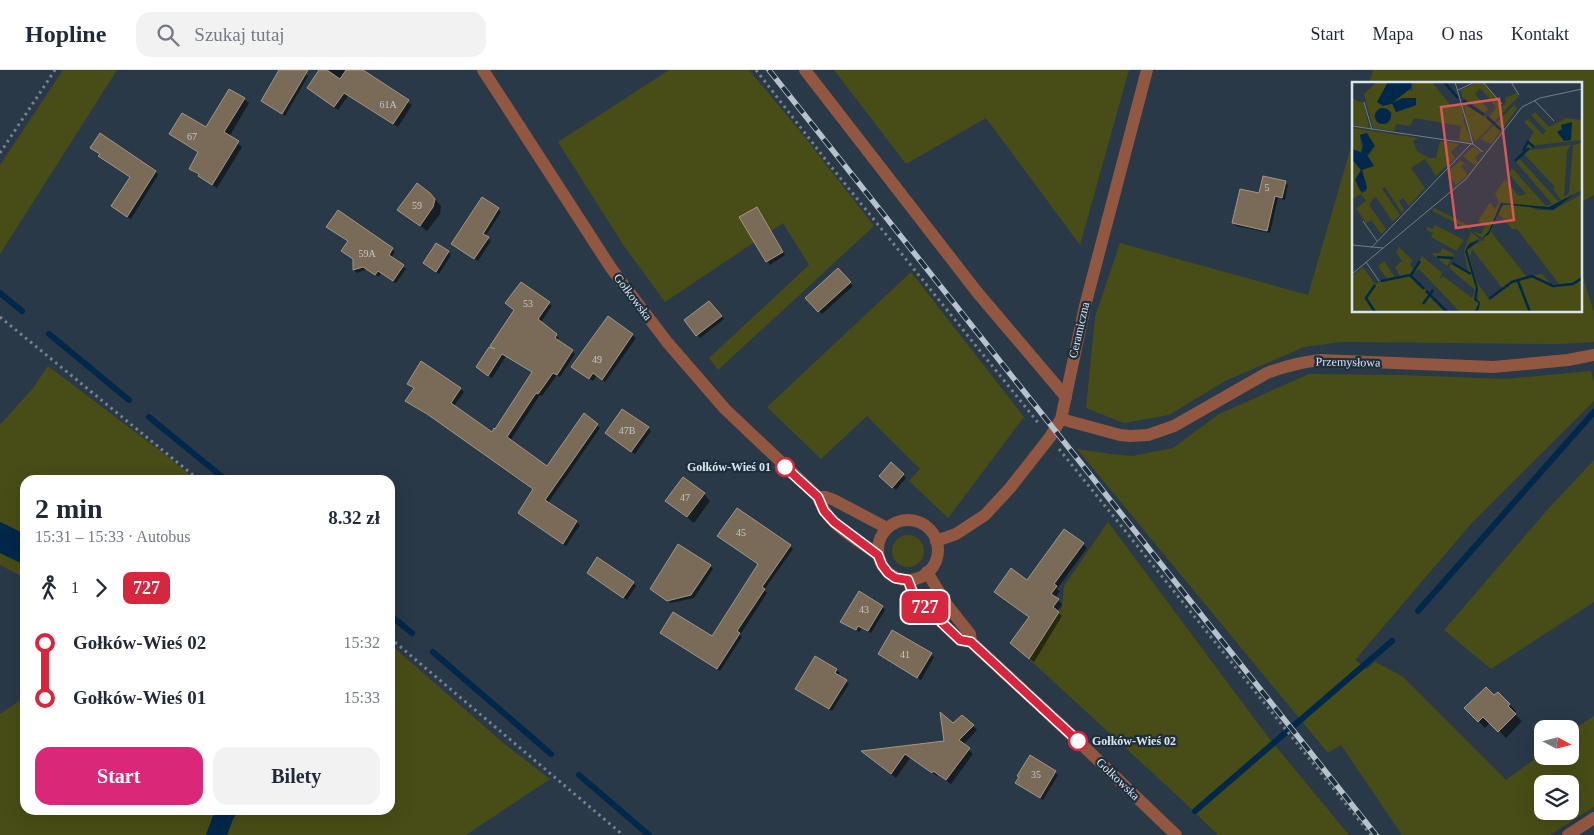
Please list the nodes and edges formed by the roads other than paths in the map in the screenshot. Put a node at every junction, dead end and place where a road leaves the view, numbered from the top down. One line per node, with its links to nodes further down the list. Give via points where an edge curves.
1 (483, 70): 7 (street, Gołkowska, via 611,268 667,342 725,409)
2 (806, 70): 5 (street, via 977,292)
3 (1147, 70): 5 (street, Ceramiczna, via 1084,306)
4 (1594, 355): 6 (street, Przemysłowa, via 1493,367 1321,360 1300,362 1267,374 1174,426 1155,433 1120,435)
5 (1066, 398): 6 (street, Ceramiczna)
6 (1061, 419): 9 (street, Ceramiczna, via 985,516 956,534)
7 (818, 497): 8 (street, Gołkowska, via 834,500); 10 (street, Gołkowska, via 834,522)
8 (887, 528): 9 (street, via 896,522 916,521 932,532); 10 (street, via 879,541)
9 (936, 541): 11 (street, via 936,561)
10 (878, 555): 12 (street, via 888,573)
11 (928, 572): 12 (street); 13 (street, Gołkowska, via 947,605 970,634)
12 (908, 580): 13 (street, Gołkowska, via 914,596 960,640)
13 (971, 642): 15 (street, Gołkowska)
14 (1594, 818): 16 (street)
15 (1176, 835)
16 (1568, 835)

